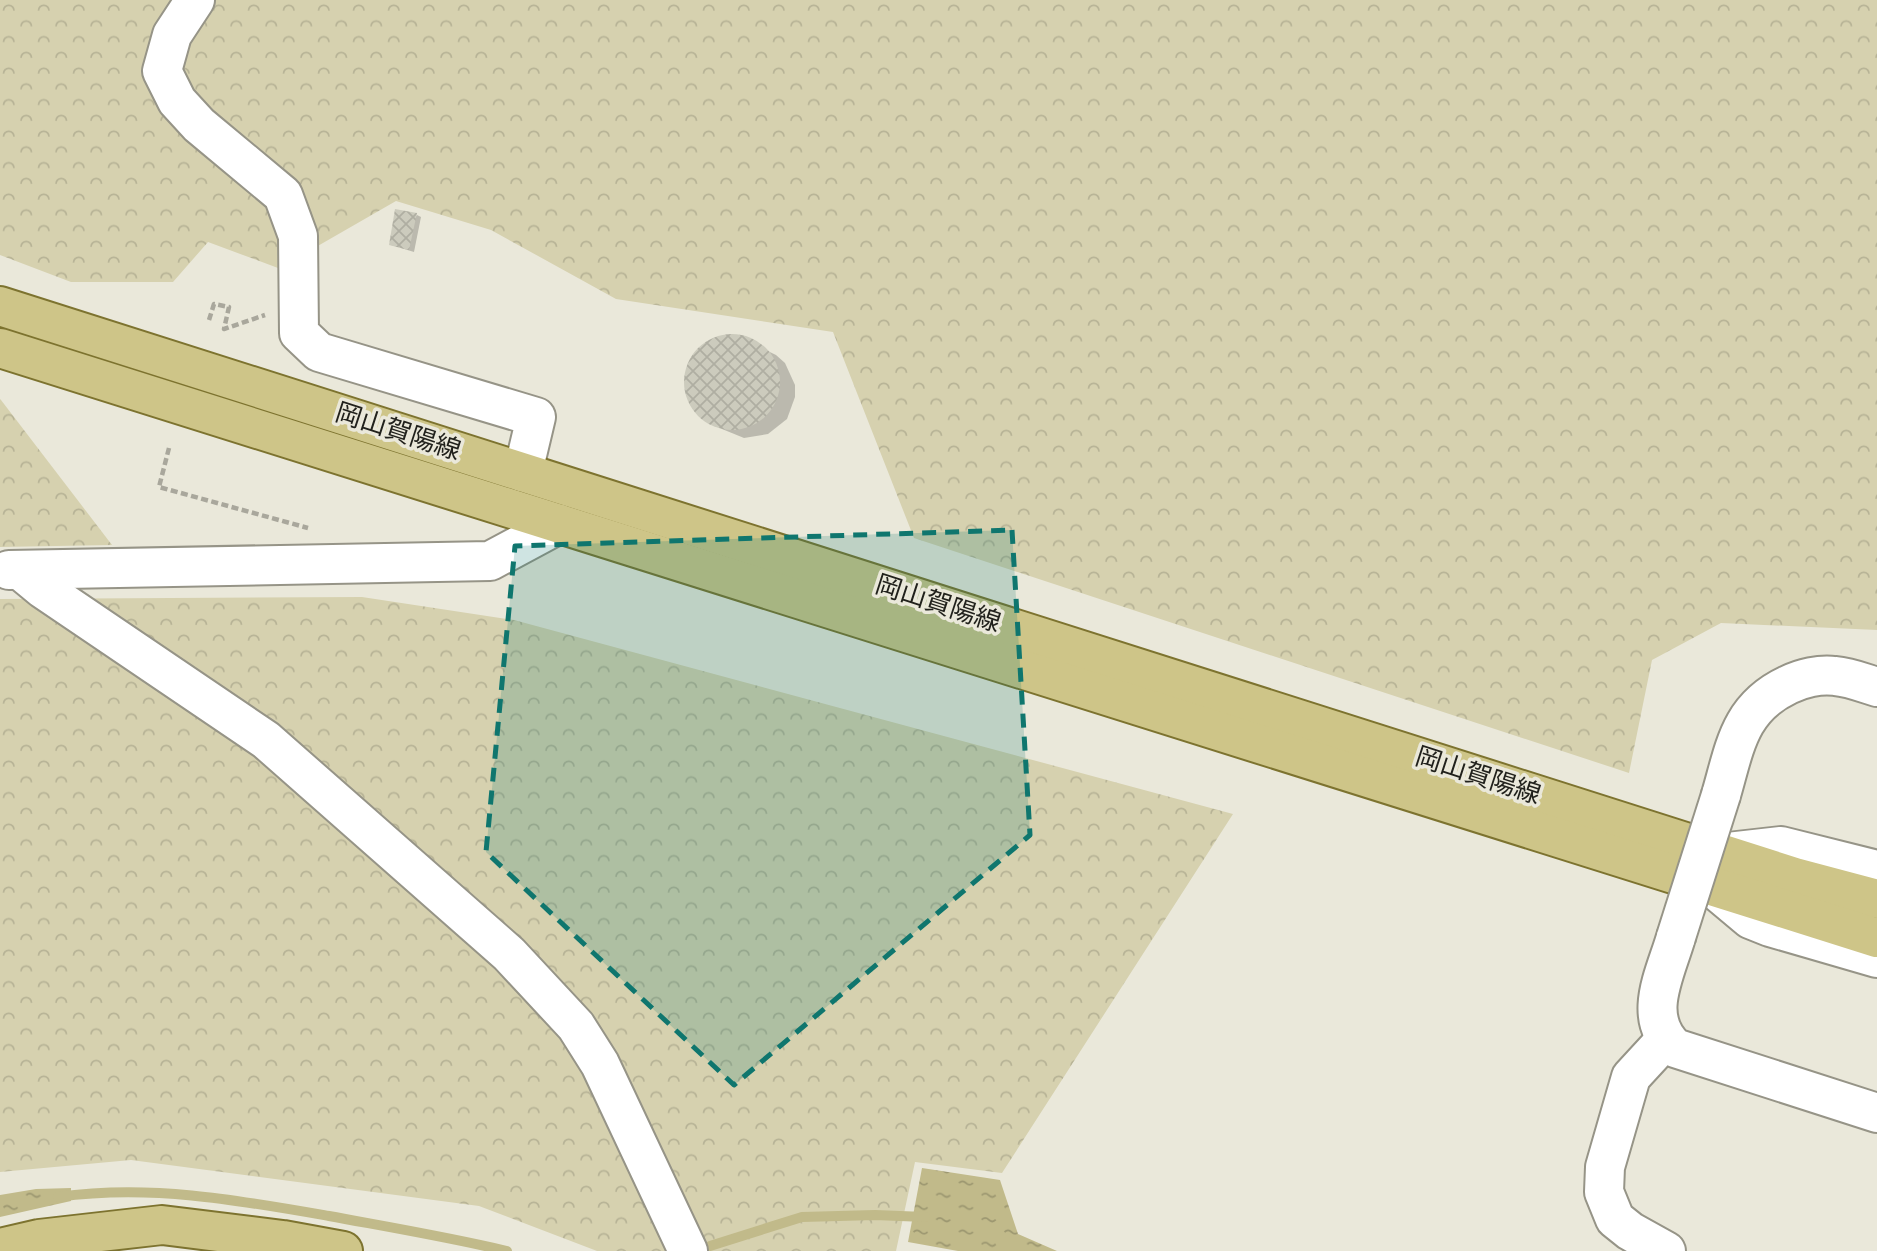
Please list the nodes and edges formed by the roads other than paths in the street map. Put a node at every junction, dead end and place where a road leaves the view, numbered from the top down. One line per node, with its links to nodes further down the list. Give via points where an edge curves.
1 (195, 0): 4 (street, via 172,35 162,71 177,101 199,125 283,195 298,236 299,333 319,352 536,417)
2 (0, 306): 4 (main road, 岡山賀陽線)
3 (0, 348): 5 (main road, 岡山賀陽線)
4 (523, 472): 8 (main road, 岡山賀陽線)
5 (559, 524): 6 (street, via 490,561); 8 (main road, 岡山賀陽線)
6 (10, 570): 17 (street, via 266,740 509,954 576,1026 600,1064)
7 (1877, 687): 13 (street, bridge, via 1817,676 1776,691 1746,719 1656,1002 1656,1017)
8 (1716, 870): 9 (street, via 1781,846); 10 (main road, 岡山賀陽線); 11 (main road, 岡山賀陽線); 12 (street, via 1750,919)
9 (1877, 870)
10 (1877, 899)
11 (1877, 938)
12 (1877, 958)
13 (1665, 1039): 14 (street, via 1686,1054); 18 (street, via 1632,1077 1605,1167 1604,1192 1615,1219)
14 (1877, 1113)
15 (0, 1248): 16 (main road, via 162,1225)
16 (343, 1251)
17 (688, 1251)
18 (1666, 1251)

